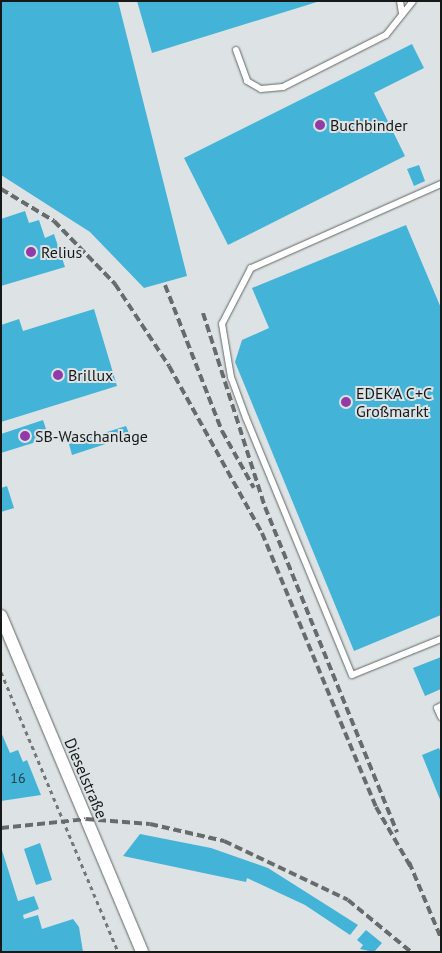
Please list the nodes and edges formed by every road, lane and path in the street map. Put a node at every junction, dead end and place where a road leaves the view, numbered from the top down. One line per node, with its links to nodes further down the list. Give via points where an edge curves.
1 (400, 1): 3 (lane)
2 (413, 1): 3 (lane)
3 (402, 13): 4 (lane, via 386,35 283,87 261,89 248,81)
4 (236, 50)
5 (441, 184): 7 (lane, via 252,268 222,324 231,377 246,418 352,675)
6 (1, 616): 12 (street, Dieselstraße)
7 (441, 639)
8 (1, 672): 11 (path)
9 (441, 706): 10 (lane, via 437,708)
10 (441, 717)
11 (118, 952)
12 (142, 952)

